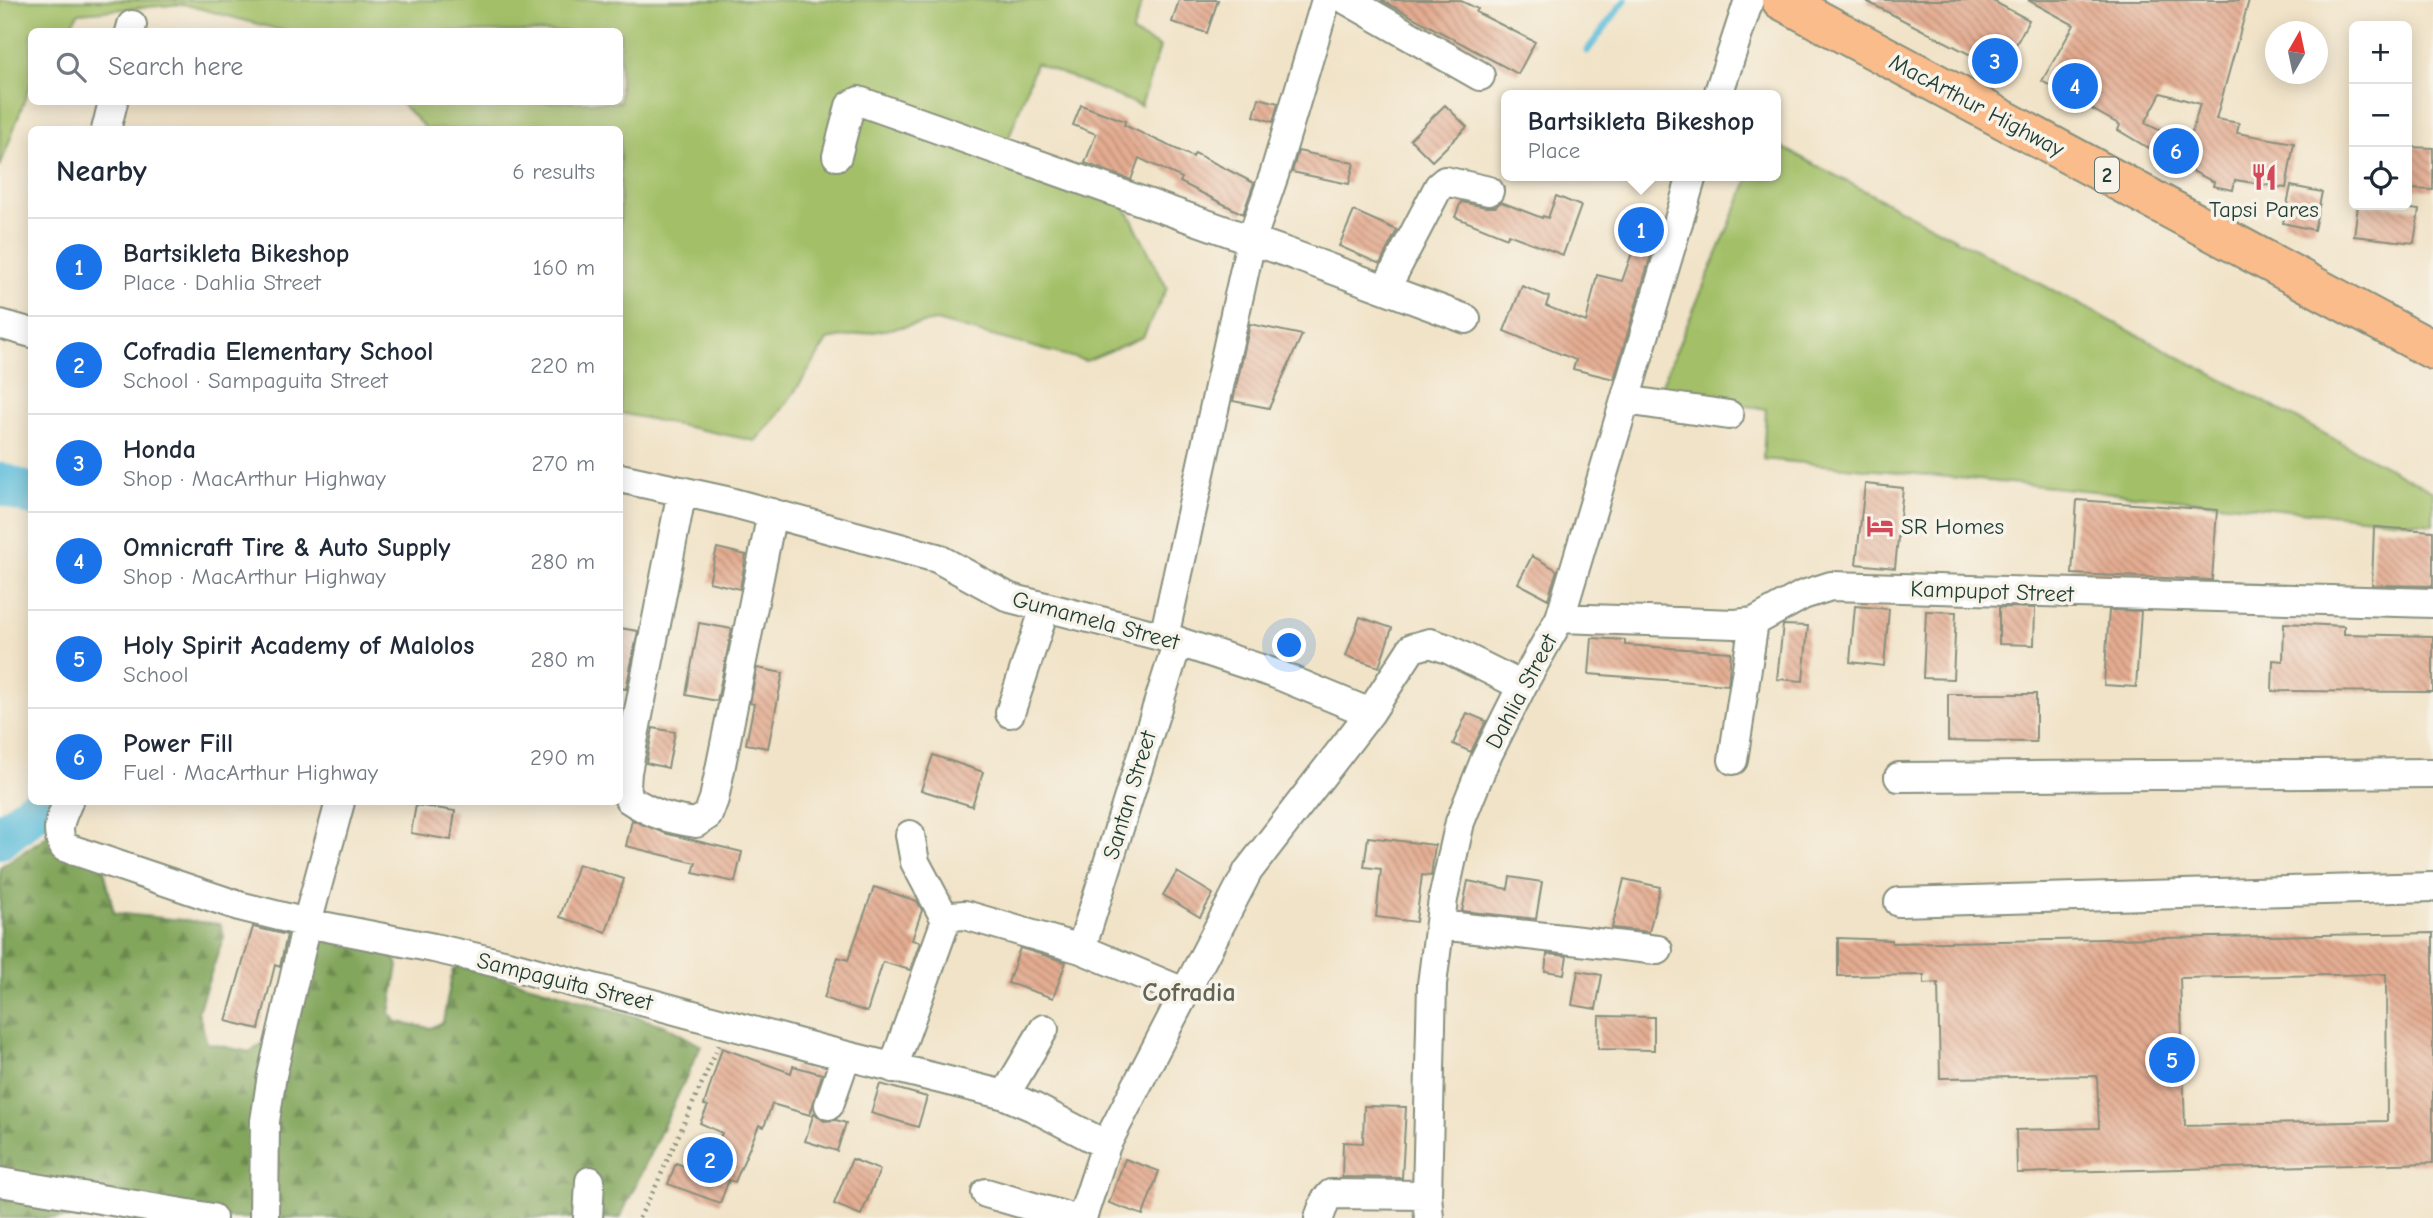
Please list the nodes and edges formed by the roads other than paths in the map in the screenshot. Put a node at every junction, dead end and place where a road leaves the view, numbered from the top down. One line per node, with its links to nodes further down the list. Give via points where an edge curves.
1 (1326, 0): 12 (street, Santan Street)
2 (1346, 0): 5 (street)
3 (1749, 0): 6 (street)
4 (1781, 0): 17 (highway, MacArthur Highway / 2)
5 (1480, 76)
6 (1720, 90)
7 (112, 105): 8 (street)
8 (107, 126)
9 (837, 156): 12 (street, via 850,106 859,102)
10 (1691, 181): 18 (street, Dahlia Street)
11 (1489, 191): 13 (street, via 1457,182 1439,186)
12 (1251, 241): 13 (street); 27 (street, Santan Street)
13 (1386, 288): 14 (street)
14 (1466, 319)
15 (0, 324): 16 (street)
16 (28, 332)
17 (2433, 350)
18 (1625, 400): 19 (street); 25 (street, Dahlia Street)
19 (1729, 415)
20 (623, 479): 21 (street, Gumamela Street)
21 (682, 491): 22 (street, Gumamela Street); 22 (street, via 626,786 629,799 650,813 676,820 696,823 708,816 714,799)
22 (772, 513): 24 (street, Gumamela Street, via 937,558 1010,598)
23 (2433, 603): 26 (street, Kampupot Street, via 1831,586 1803,595)
24 (1045, 608): 27 (street, Gumamela Street); 29 (street)
25 (1560, 618): 26 (street, Kampupot Street); 28 (street, Dahlia Street)
26 (1754, 622): 31 (street)
27 (1171, 639): 30 (street, Gumamela Street, via 1276,674); 42 (street, Santan Street)
28 (1522, 686): 30 (street, via 1430,643 1412,648); 41 (street, Dahlia Street, via 1460,822)
29 (1010, 713)
30 (1370, 713): 44 (street, via 1248,872)
31 (1733, 760)
32 (2433, 773): 33 (street)
33 (1899, 777)
34 (67, 805): 40 (street, Sampaguita Street, via 58,824 64,847 239,906)
35 (339, 805): 40 (street)
36 (911, 835): 39 (street, via 915,862)
37 (2433, 887): 38 (street)
38 (1899, 902)
39 (946, 920): 42 (street, via 965,915); 47 (street)
40 (307, 923): 46 (street, Sampaguita Street, via 516,967); 56 (street, via 265,1121)
41 (1440, 925): 43 (street); 54 (street, Dahlia Street, via 1432,985)
42 (1082, 949): 44 (street)
43 (1658, 950)
44 (1186, 993): 50 (street)
45 (1044, 1028): 48 (street)
46 (846, 1056): 47 (street, Sampaguita Street); 49 (street)
47 (893, 1068): 48 (street, Sampaguita Street)
48 (1005, 1095): 50 (street, Sampaguita Street)
49 (830, 1105)
50 (1106, 1145): 59 (street)
51 (590, 1181): 57 (street)
52 (0, 1182): 55 (street)
53 (986, 1194): 58 (street)
54 (1428, 1206): 60 (street, via 1331,1194)
55 (212, 1218)
56 (264, 1218)
57 (588, 1218)
58 (1071, 1218)
59 (1082, 1218)
60 (1319, 1218)

